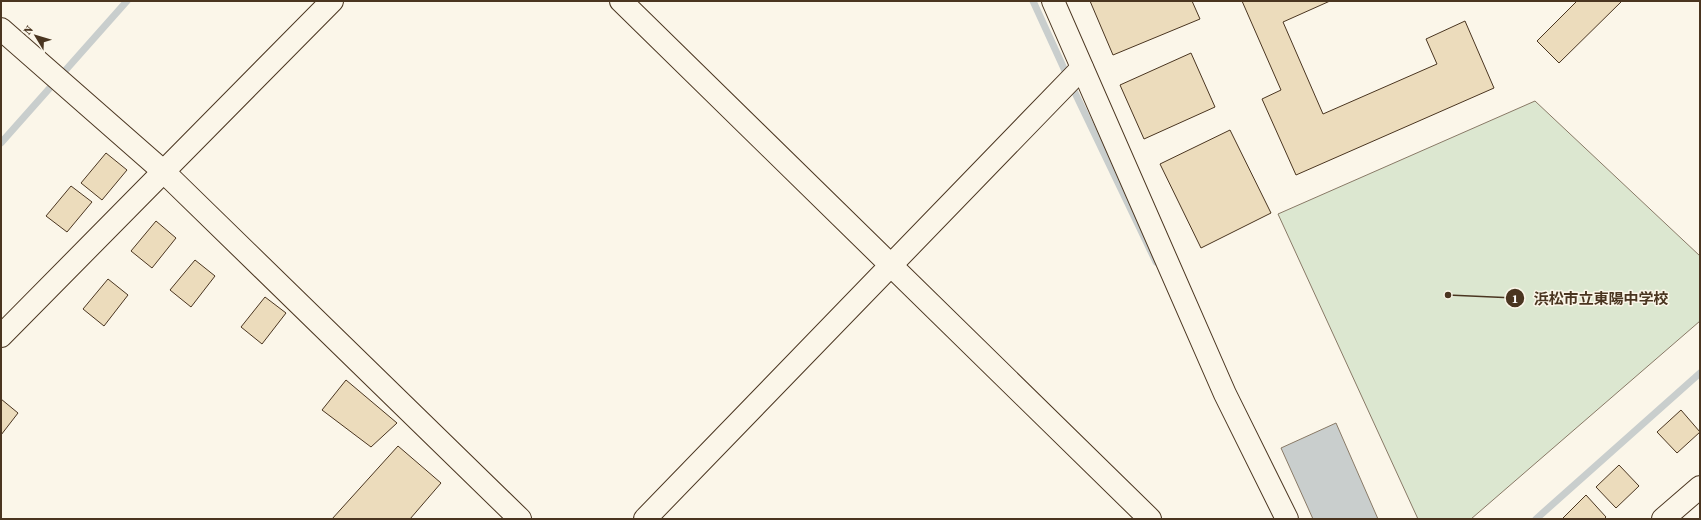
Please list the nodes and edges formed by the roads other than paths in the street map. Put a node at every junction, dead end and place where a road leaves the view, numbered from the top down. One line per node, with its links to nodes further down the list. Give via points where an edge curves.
1 (332, 1): 6 (street)
2 (621, 1): 7 (street)
3 (1053, 1): 5 (street)
4 (1, 29): 6 (street)
5 (1082, 68): 7 (street); 13 (street, via 1225,394)
6 (164, 172): 8 (street); 10 (street)
7 (891, 264): 11 (street); 12 (street)
8 (1, 336)
9 (1696, 496): 14 (street)
10 (520, 519)
11 (645, 519)
12 (1150, 519)
13 (1287, 519)
14 (1663, 519)

